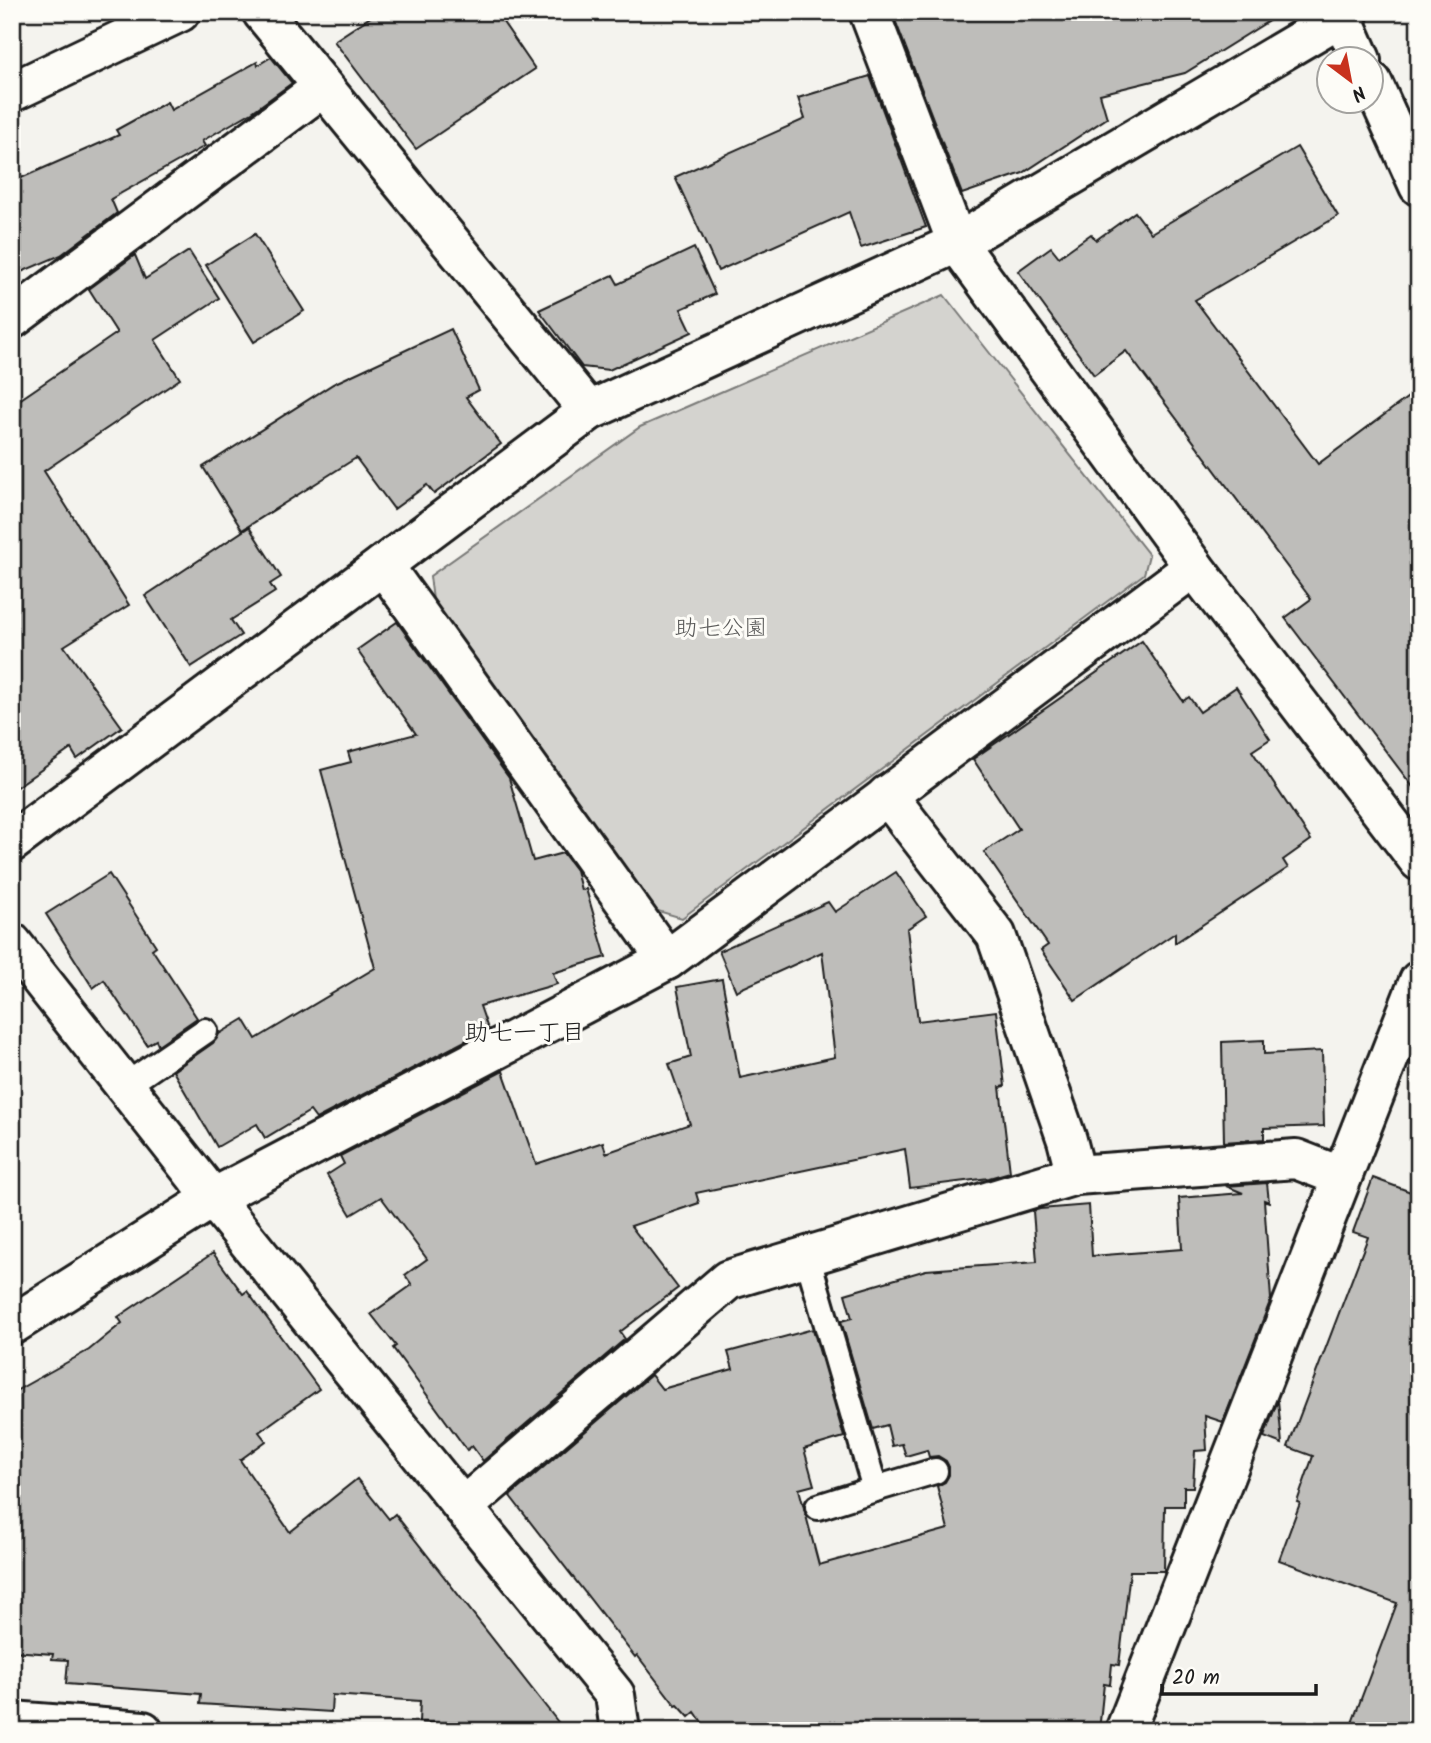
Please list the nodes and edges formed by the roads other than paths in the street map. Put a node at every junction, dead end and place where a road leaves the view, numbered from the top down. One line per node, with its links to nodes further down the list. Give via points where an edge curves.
1 (180, 12): 7 (street)
2 (262, 12): 6 (street)
3 (869, 12): 10 (street)
4 (1343, 13): 5 (street); 10 (street)
5 (1356, 46)
6 (323, 87): 11 (street); 12 (street)
7 (12, 92)
8 (1386, 114): 9 (street)
9 (1419, 186)
10 (957, 243): 12 (street); 14 (street)
11 (12, 319)
12 (589, 411): 13 (street)
13 (383, 565): 16 (street); 19 (street)
14 (1194, 567): 15 (street); 17 (street)
15 (887, 795): 19 (street); 23 (street, via 996,935)
16 (12, 842)
17 (1419, 861)
18 (12, 943): 22 (street)
19 (667, 960): 25 (street)
20 (1419, 981): 24 (street)
21 (205, 1031): 22 (lane)
22 (124, 1086): 25 (street)
23 (1076, 1175): 24 (street, via 1296,1159); 26 (street)
24 (1342, 1177): 35 (street)
25 (213, 1198): 27 (street); 30 (street)
26 (807, 1256): 29 (lane); 30 (street, via 728,1280)
27 (12, 1325)
28 (935, 1471): 29 (lane)
29 (875, 1489): 31 (lane)
30 (463, 1507): 34 (street, via 615,1695)
31 (818, 1507)
32 (12, 1721): 33 (street)
33 (143, 1731)
34 (620, 1731)
35 (1125, 1731)

